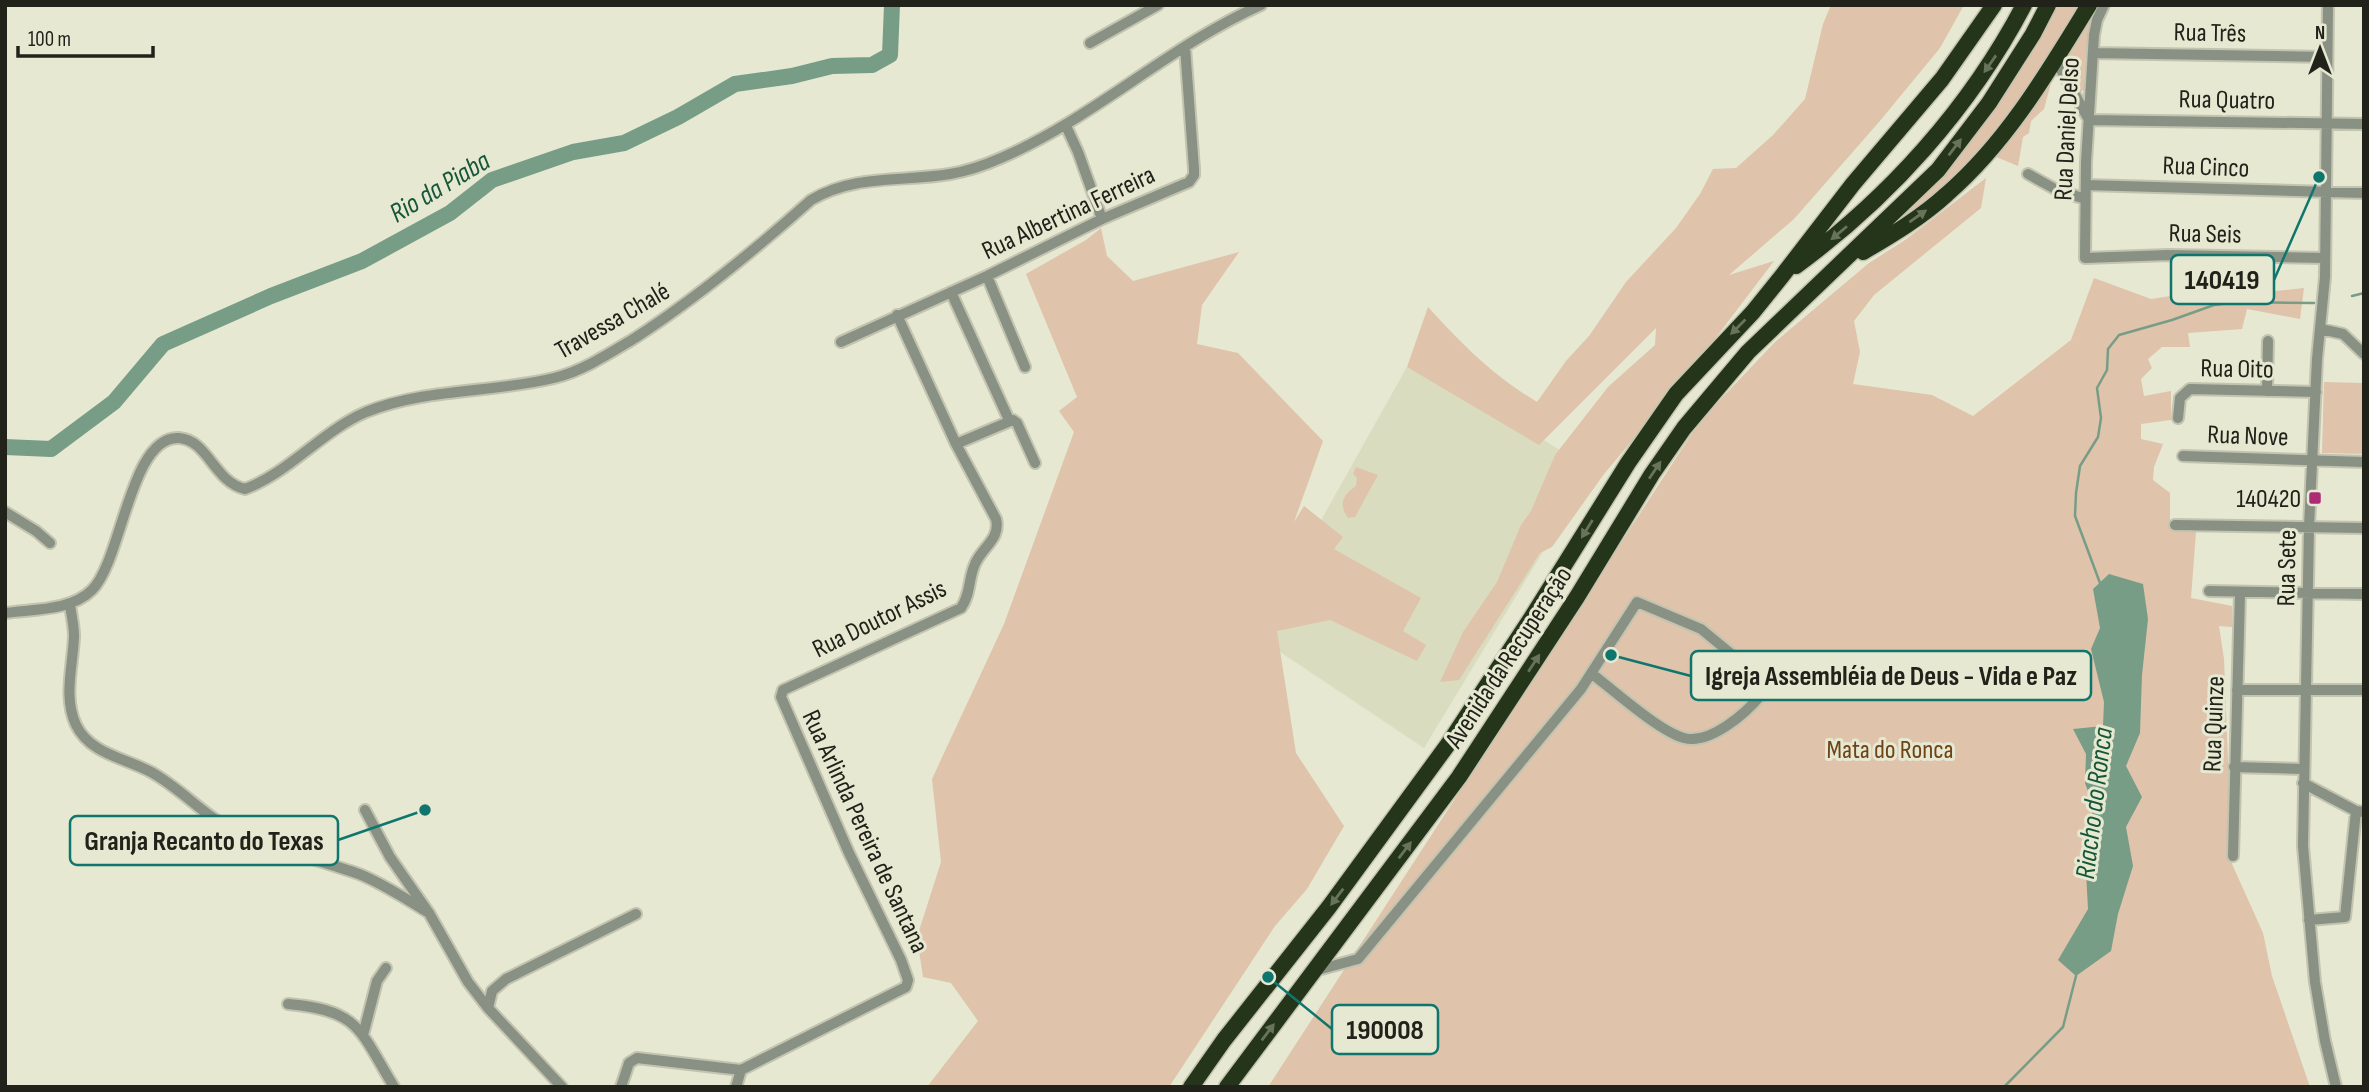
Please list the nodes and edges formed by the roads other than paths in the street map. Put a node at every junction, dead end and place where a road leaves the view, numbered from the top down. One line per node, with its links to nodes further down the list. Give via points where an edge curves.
1 (1158, 5): 9 (street)
2 (1261, 5): 10 (street, Travessa Chalé)
3 (1994, 5): 28 (highway, via 1942,79)
4 (2024, 5): 28 (highway, one-way to 28, via 1962,103 1899,176 1834,238)
5 (2048, 5): 26 (highway, one-way to 5, via 1937,170 1989,103)
6 (2089, 5): 13 (highway)
7 (2104, 5): 11 (street, Rua Daniel Delso)
8 (2328, 5): 12 (street, Rua Sete)
9 (1090, 43)
10 (1185, 47): 17 (street, Travessa Chalé); 23 (street, Rua Albertina Ferreira, via 1192,179)
11 (2093, 52): 12 (street, Rua Três); 14 (street, Rua Daniel Delso)
12 (2327, 57): 15 (street, Rua Sete)
13 (2055, 59): 14 (street); 26 (highway, one-way to 13, via 1949,193 2006,131)
14 (2089, 120): 15 (street, Rua Quatro); 19 (street, Rua Daniel Delso)
15 (2328, 124): 16 (street, Rua Quatro); 20 (street, Rua Sete)
16 (2364, 124)
17 (1066, 126): 23 (street); 54 (street, Travessa Chalé, via 977,168 863,181 826,192 679,310 582,368 556,378 405,400 366,412 245,489 226,480 196,444 187,439 165,440 150,455 129,498 103,575 92,590)
18 (2028, 174): 22 (street)
19 (2086, 185): 20 (street, Rua Cinco); 22 (street, Rua Daniel Delso)
20 (2325, 193): 21 (street, Rua Cinco); 25 (street, Rua Sete)
21 (2364, 193)
22 (2085, 199): 24 (street, Rua Daniel Delso)
23 (1102, 219): 27 (street, Rua Albertina Ferreira)
24 (2085, 258): 25 (street, Rua Seis)
25 (2325, 258): 31 (street, Rua Sete)
26 (1839, 265): 73 (highway, Avenida da Recuperação, one-way to 26, via 1460,777 1684,428 1748,352)
27 (987, 276): 29 (street, Rua Albertina Ferreira); 35 (street)
28 (1782, 276): 78 (highway, one-way to 78, via 1676,394 1456,733)
29 (951, 292): 30 (street, Rua Albertina Ferreira); 39 (street)
30 (897, 315): 33 (street, Rua Albertina Ferreira); 40 (street)
31 (2321, 329): 34 (street, via 2343,334); 37 (street, Rua Sete)
32 (2268, 341): 36 (street)
33 (841, 342)
34 (2364, 354)
35 (1025, 367)
36 (2267, 391): 37 (street, Rua Oito); 38 (street, Rua Oito, via 2190,389 2180,398)
37 (2316, 392): 42 (street, Rua Sete)
38 (2178, 418)
39 (1011, 420): 40 (street); 44 (street, via 1017,423)
40 (956, 444): 57 (street, Rua Doutor Assis, via 996,519 997,530 975,563 967,600 961,608)
41 (2183, 456): 42 (street, Rua Nove)
42 (2312, 460): 43 (street, Rua Nove); 47 (street, Rua Sete)
43 (2364, 462)
44 (1035, 463)
45 (5, 512): 49 (street)
46 (2175, 525): 47 (street)
47 (2309, 527): 48 (street); 52 (street, Rua Sete)
48 (2364, 528)
49 (50, 543)
50 (2209, 591): 51 (street)
51 (2240, 593): 52 (street); 58 (street, Rua Quinze)
52 (2308, 593): 53 (street); 59 (street, Rua Sete)
53 (2364, 594)
54 (70, 604): 55 (street, Travessa Chalé); 69 (street, via 74,633 70,710 77,728 96,748 173,784 235,831 384,885)
55 (5, 613)
56 (1591, 673): 56 (street, via 1637,602 1701,629 1757,674 1761,695 1747,712 1709,736 1687,739 1668,731); 73 (street, via 1358,959)
57 (793, 685): 77 (street, Rua Arlinda Pereira de Santana, via 781,692 781,701 908,980 899,992)
58 (2237, 690): 59 (street); 61 (street, Rua Quinze)
59 (2306, 690): 60 (street); 62 (street, Rua Sete)
60 (2364, 690)
61 (2234, 767): 62 (street); 66 (street, Rua Quinze)
62 (2303, 769): 63 (street, Rua Sete)
63 (2303, 783): 65 (street); 71 (street, Rua Sete, via 2303,867)
64 (365, 810): 69 (street, via 390,857)
65 (2360, 811): 67 (street)
66 (2233, 856)
67 (2351, 864): 68 (street); 71 (street, via 2345,917)
68 (2364, 865)
69 (429, 913): 75 (street)
70 (636, 914): 75 (street, via 506,979 492,991)
71 (2309, 920): 84 (street, Rua Sete, via 2318,1000)
72 (386, 968): 76 (street, via 377,981)
73 (1314, 971): 83 (highway, Avenida da Recuperação, one-way to 73)
74 (288, 1004): 76 (street, via 327,1009)
75 (488, 1008): 80 (street)
76 (363, 1035): 79 (street)
77 (741, 1070): 81 (street, via 637,1058 629,1063); 82 (street)
78 (1192, 1085)
79 (394, 1087)
80 (562, 1087)
81 (621, 1087)
82 (736, 1087)
83 (1227, 1087)
84 (2336, 1087)

